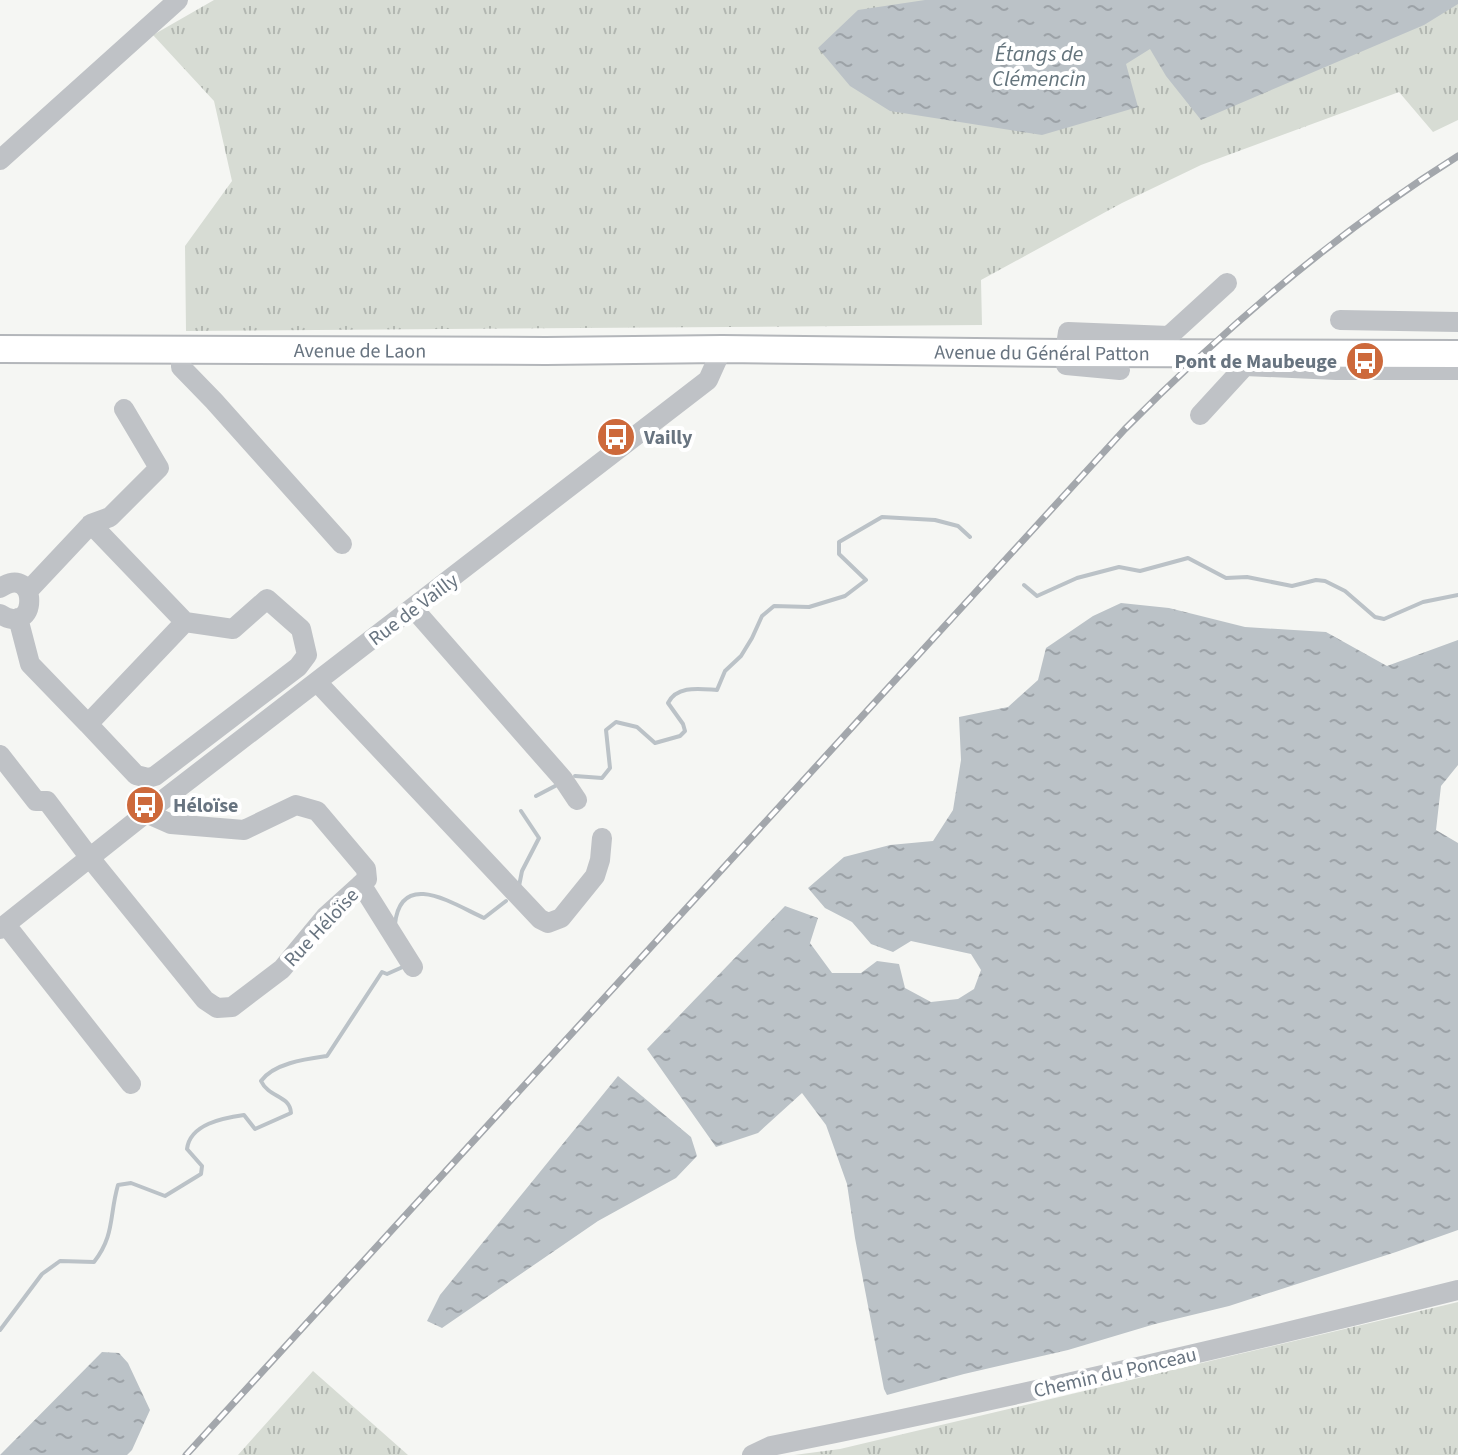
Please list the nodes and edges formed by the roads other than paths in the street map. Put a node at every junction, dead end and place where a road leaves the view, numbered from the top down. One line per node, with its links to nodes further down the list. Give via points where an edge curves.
1 (178, 0): 2 (street)
2 (0, 160)
3 (1227, 283): 9 (street, via 1169,336 1068,332)
4 (1340, 320): 5 (street)
5 (1458, 322)
6 (0, 349): 8 (main road, Avenue de Laon)
7 (722, 349): 8 (main road, Avenue de Laon); 9 (main road, Avenue du Général Patton); 20 (street, Rue de Vailly, via 708,380)
8 (181, 351): 17 (street, via 181,367)
9 (1065, 353): 11 (main road, Avenue du Général Patton); 12 (street, via 1066,365)
10 (1458, 354): 11 (main road, Avenue du Général Patton)
11 (1336, 362): 13 (street); 15 (street, via 1245,366)
12 (1120, 370)
13 (1458, 370)
14 (124, 409): 16 (street, via 159,468 110,517)
15 (1200, 415)
16 (91, 524): 19 (street); 22 (street)
17 (342, 544)
18 (0, 588): 19 (street, via 12,583)
19 (28, 591): 21 (street, via 30,607 23,616)
20 (413, 608): 23 (street, Rue de Vailly); 26 (street)
21 (9, 616): 24 (street, via 30,664)
22 (185, 622): 24 (street); 24 (street, via 233,629 267,599 301,629 307,655 155,776 136,775)
23 (317, 682): 27 (street, Rue de Vailly); 28 (street, via 540,919 548,923 561,918 595,876)
24 (88, 724)
25 (0, 755): 29 (street, via 36,801 47,801)
26 (577, 800)
27 (146, 813): 29 (street, Rue de Vailly); 30 (street, Rue Héloïse, via 171,824 244,830 296,805 317,811 366,869 367,879)
28 (602, 838)
29 (90, 858): 30 (street, Rue Héloïse, via 217,1008 232,1007 282,969); 31 (street, Rue de Vailly)
30 (361, 884): 32 (street)
31 (3, 927): 33 (street)
32 (410, 962)
33 (131, 1084)
34 (1458, 1290): 35 (street, Chemin du Ponceau)
35 (761, 1451)

